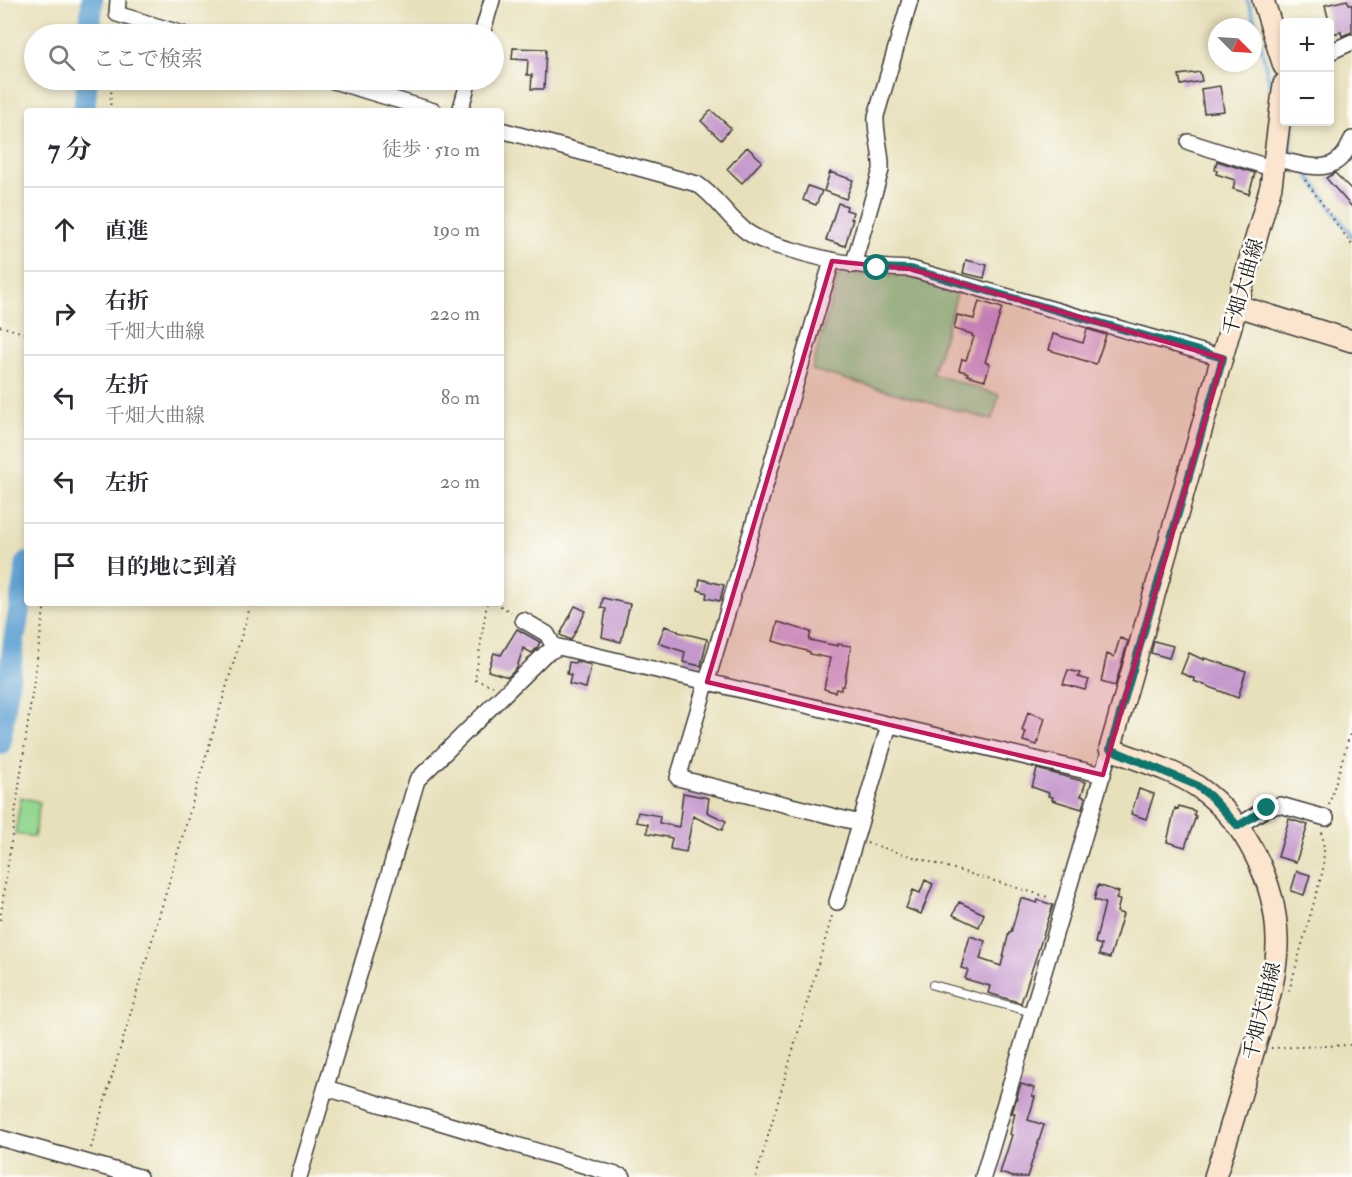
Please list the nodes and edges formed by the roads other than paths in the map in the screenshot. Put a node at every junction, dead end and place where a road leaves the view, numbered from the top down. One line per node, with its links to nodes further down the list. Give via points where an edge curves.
1 (118, 0): 5 (street, via 117,14)
2 (492, 0): 6 (street)
3 (910, 0): 20 (street, via 876,116 881,170)
4 (1263, 0): 9 (main road)
5 (150, 24)
6 (485, 24)
7 (1352, 42): 8 (street)
8 (1334, 50)
9 (1280, 53)
10 (364, 90): 12 (street)
11 (466, 90): 13 (street)
12 (424, 108)
13 (461, 108)
14 (1282, 126): 18 (main road, 千畑大曲線)
15 (504, 131): 19 (street, via 697,184 759,240)
16 (1352, 139): 18 (street, via 1336,162 1325,168 1308,171)
17 (1189, 142): 18 (street)
18 (1281, 163): 21 (main road, 千畑大曲線)
19 (832, 261): 20 (street); 26 (street)
20 (853, 265): 23 (street, via 911,269)
21 (1238, 306): 22 (main road); 23 (main road, 千畑大曲線)
22 (1352, 341)
23 (1223, 358): 28 (main road, 千畑大曲線)
24 (523, 620): 25 (street, via 548,634)
25 (555, 649): 26 (street); 36 (street, via 545,654 417,780)
26 (707, 682): 27 (street); 31 (street, via 678,778)
27 (889, 725): 29 (street); 31 (street)
28 (1110, 749): 29 (street); 32 (main road, 千畑大曲線, via 1196,785)
29 (1103, 775): 35 (street)
30 (1326, 818): 32 (street, via 1280,805 1267,808)
31 (860, 823): 33 (street)
32 (1238, 826): 42 (main road, 千畑大曲線, via 1263,873 1274,906 1277,940 1274,972 1254,1049)
33 (837, 902)
34 (933, 985): 35 (lane)
35 (1032, 1012): 41 (street)
36 (326, 1088): 39 (street); 40 (street)
37 (0, 1138): 38 (street)
38 (139, 1177)
39 (299, 1177)
40 (623, 1177)
41 (983, 1177)
42 (1215, 1177)

